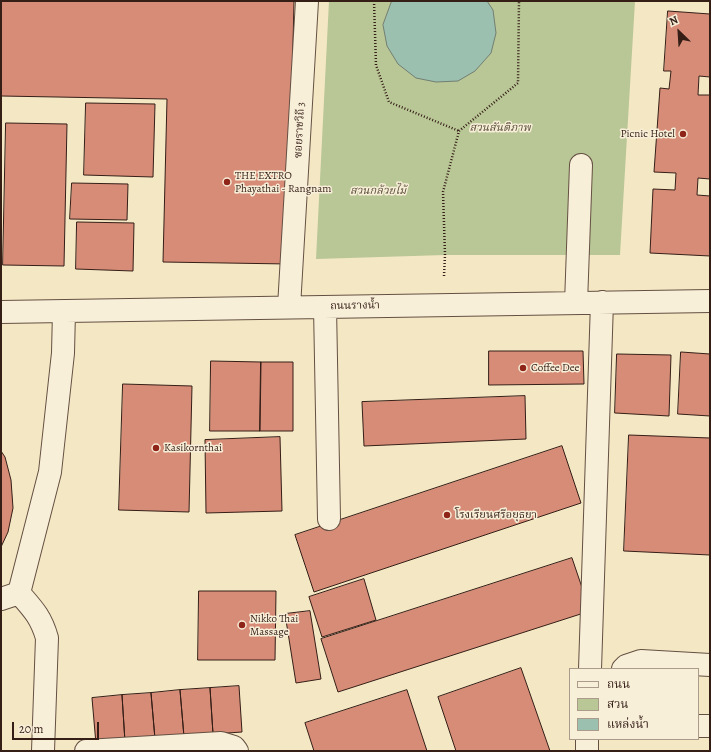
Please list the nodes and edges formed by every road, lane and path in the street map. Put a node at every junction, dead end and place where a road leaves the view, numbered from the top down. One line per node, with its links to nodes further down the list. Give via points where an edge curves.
1 (307, 1): 11 (street, ซอยราชวิถี 3)
2 (374, 1): 4 (path, via 376,65 389,102)
3 (519, 1): 4 (path, via 518,83)
4 (459, 131): 6 (path, via 443,192)
5 (581, 165): 9 (street)
6 (444, 276)
7 (710, 301): 8 (street, ถนนรางน้ำ)
8 (602, 302): 9 (street, ถนนรางน้ำ); 17 (street)
9 (576, 303): 10 (street, ถนนรางน้ำ)
10 (325, 306): 11 (street, ถนนรางน้ำ); 14 (street)
11 (289, 307): 12 (street, ถนนรางน้ำ)
12 (64, 311): 13 (street, ถนนรางน้ำ); 15 (street, via 63,353 50,472)
13 (1, 312)
14 (329, 519)
15 (10, 596): 22 (street, via 36,612 47,638)
16 (710, 665): 18 (street, via 641,661)
17 (590, 668)
18 (625, 668)
19 (699, 726): 20 (street)
20 (710, 726)
21 (588, 740): 25 (street)
22 (43, 751)
23 (86, 751): 24 (street, via 222,743 234,747)
24 (237, 751)
25 (587, 751)

